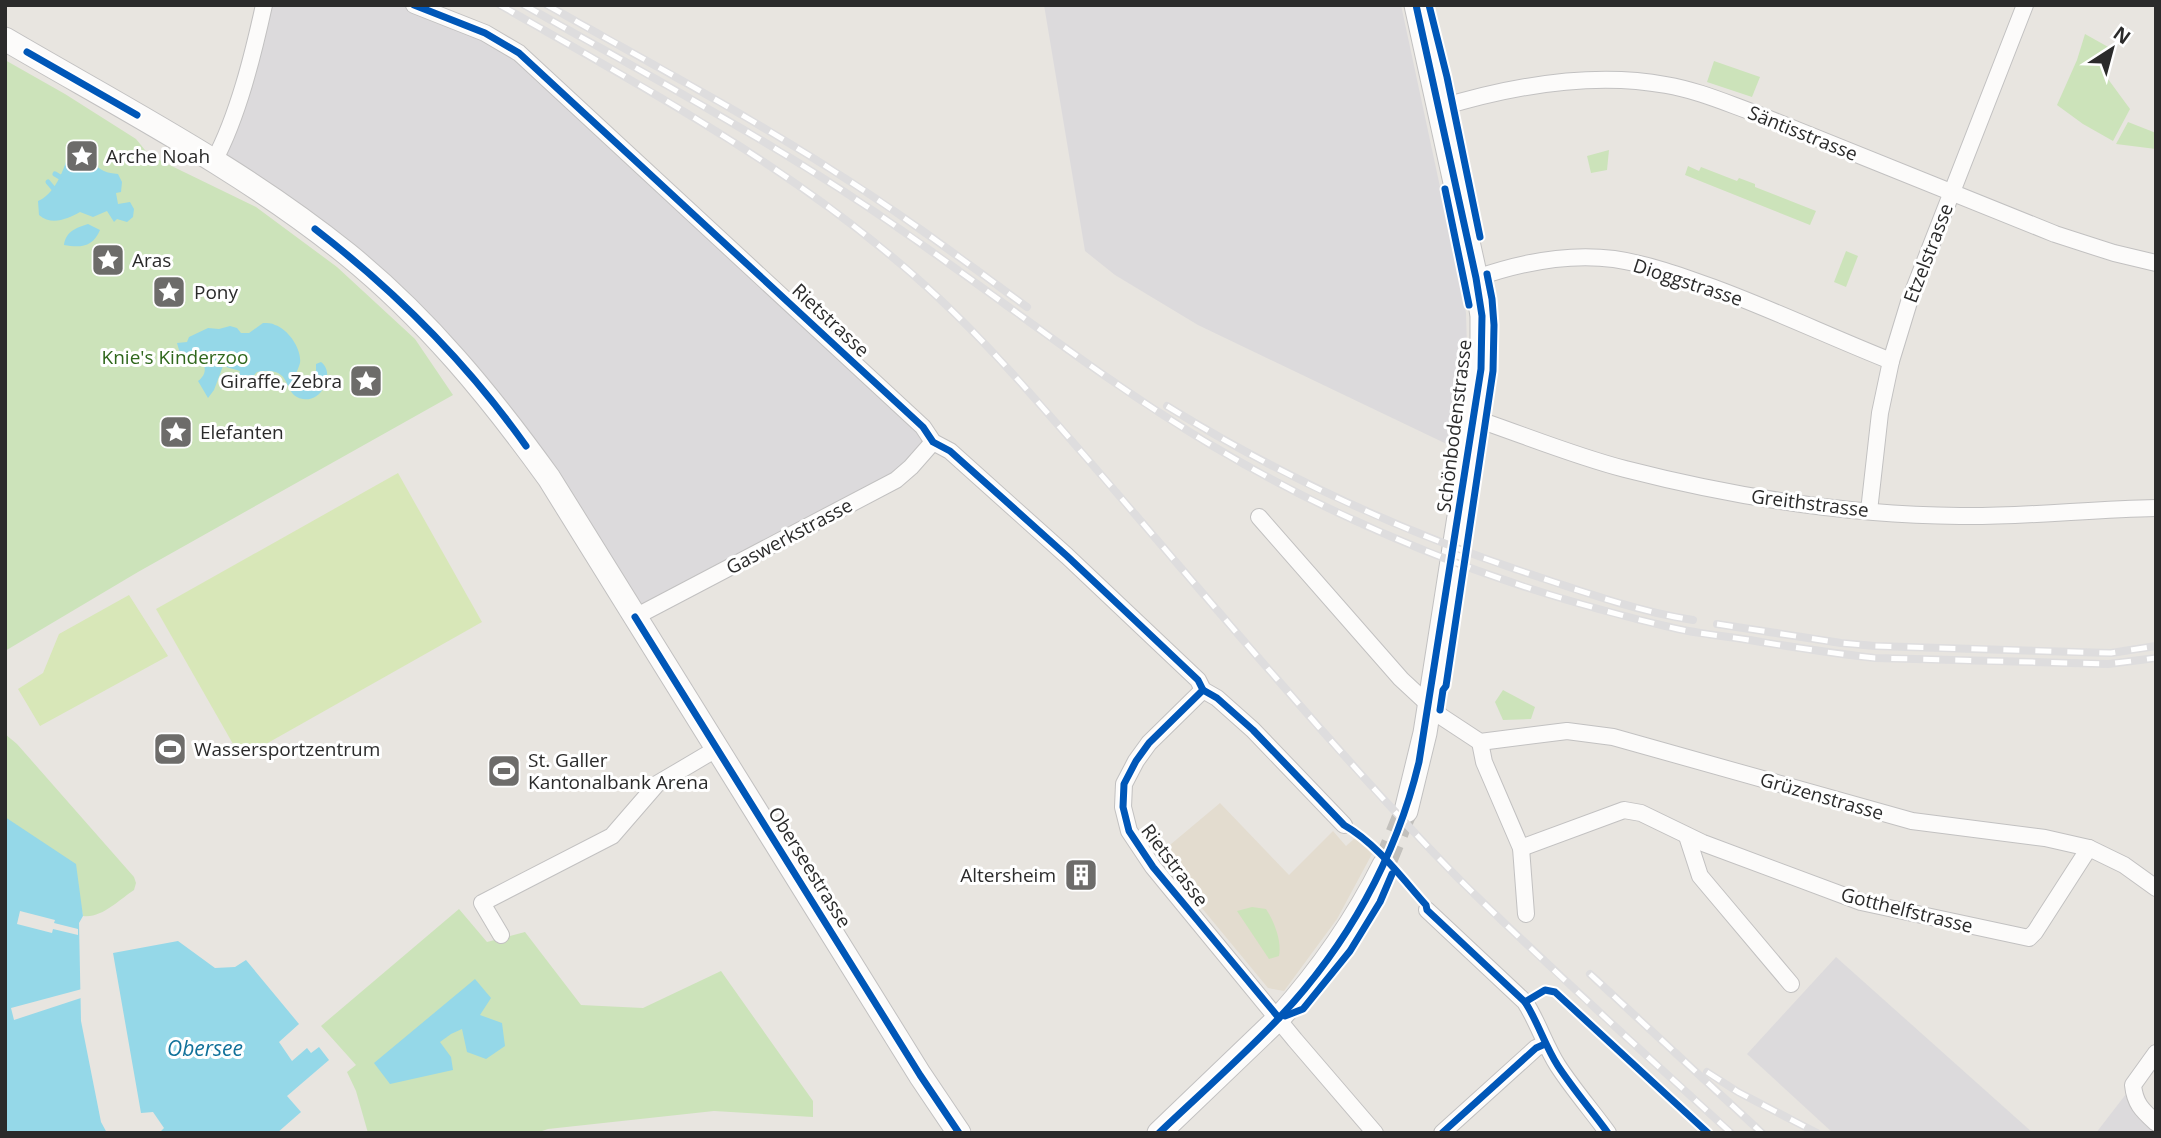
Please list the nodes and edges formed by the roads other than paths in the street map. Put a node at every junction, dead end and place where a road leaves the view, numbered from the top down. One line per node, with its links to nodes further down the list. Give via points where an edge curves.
1 (264, 5): 7 (street, via 256,43)
2 (414, 5): 13 (street, Rietstrasse, via 485,33 519,53 923,427)
3 (1416, 5): 6 (street, Schönbodenstrasse)
4 (2025, 5): 8 (street, Etzelstrasse)
5 (5, 39): 7 (street, Oberseestrasse)
6 (1439, 108): 8 (street, Säntisstrasse, via 1562,81 1664,85 1728,103); 10 (street, Schönbodenstrasse)
7 (214, 161): 17 (street, Oberseestrasse, via 348,255 453,356 549,478)
8 (1951, 193): 9 (street, Säntisstrasse, via 2055,234); 11 (street, Etzelstrasse)
9 (2156, 263)
10 (1476, 278): 11 (street, Dioggstrasse, via 1553,260 1612,259 1638,264 1737,297); 12 (street, Schönbodenstrasse, via 1482,353)
11 (1891, 360): 15 (street, Etzelstrasse)
12 (1474, 421): 15 (street, Greithstrasse, via 1626,470 1738,494); 19 (street, Schönbodenstrasse)
13 (933, 442): 17 (street, Gaswerkstrasse, via 896,480); 18 (street, Rietstrasse, via 950,451 1067,556 1198,680)
14 (2156, 508): 15 (street, Greithstrasse, via 1968,516)
15 (1868, 511)
16 (1259, 517): 19 (street)
17 (635, 617): 21 (street, Oberseestrasse)
18 (1203, 691): 23 (street, Rietstrasse, via 1252,730); 33 (street, Rietstrasse, via 1136,761 1124,784 1123,807 1129,831 1153,867)
19 (1429, 705): 20 (street); 22 (street, Schönbodenstrasse)
20 (1480, 742): 25 (street); 26 (street, Grüzenstrasse, via 1560,731 1591,733 1912,821)
21 (718, 748): 31 (street, via 657,784 612,836 482,903); 37 (street, Oberseestrasse)
22 (1406, 811)
23 (1344, 825)
24 (1687, 836): 25 (street, Gotthelfstrasse, via 1641,813 1624,810); 26 (street, Gotthelfstrasse, via 1861,902 2029,938); 32 (street, via 1700,876)
25 (1521, 848): 30 (street)
26 (2089, 848): 28 (street, Grüzenstrasse)
27 (1384, 865): 33 (street, via 1345,935)
28 (2156, 888)
29 (1427, 910): 34 (street, via 1525,1002)
30 (1526, 914)
31 (500, 935)
32 (1791, 984)
33 (1279, 1018): 38 (street); 39 (street, Rietstrasse)
34 (1545, 1044): 40 (street); 41 (street)
35 (2156, 1053): 36 (street, via 2133,1085 2135,1099)
36 (2156, 1123)
37 (959, 1133)
38 (1159, 1133)
39 (1375, 1133)
40 (1442, 1133)
41 (1608, 1133)

